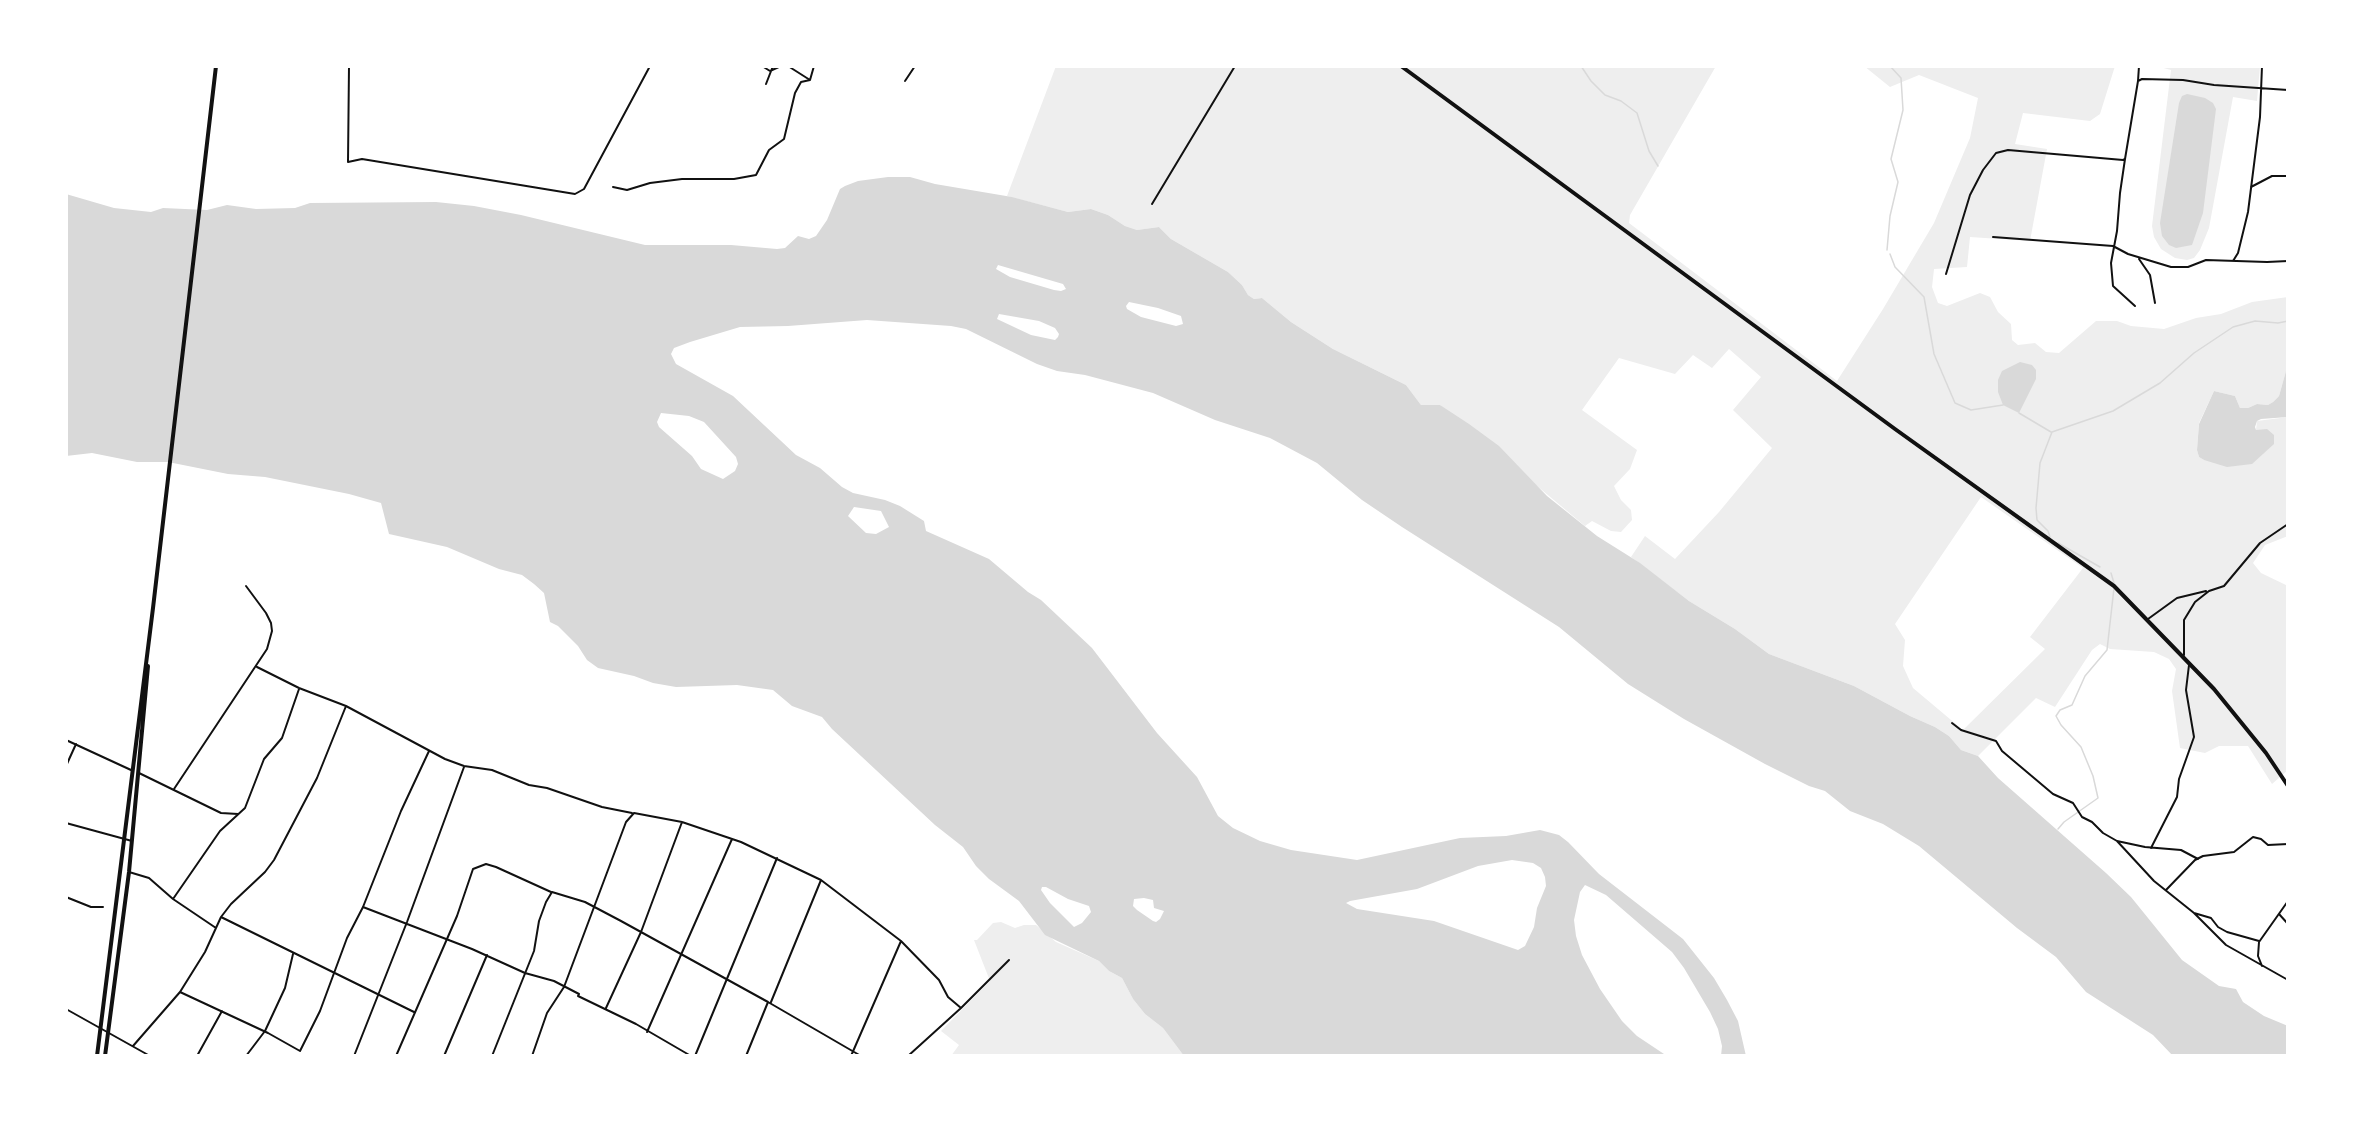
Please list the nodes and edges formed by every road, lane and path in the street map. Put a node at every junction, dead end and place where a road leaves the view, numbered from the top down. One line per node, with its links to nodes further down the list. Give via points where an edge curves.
1 (216, 66): 37 (main road)
2 (349, 66): 3 (street, via 348,162 362,159 575,194 584,189)
3 (650, 66)
4 (762, 66): 14 (street)
5 (773, 66): 14 (street)
6 (781, 66): 14 (street)
7 (788, 66): 15 (street)
8 (814, 66): 15 (street)
9 (915, 66): 16 (street)
10 (1235, 66): 25 (street)
11 (1401, 66): 38 (main road, via 1885,422 2099,574)
12 (2139, 66): 17 (street)
13 (2262, 66): 19 (street)
14 (770, 71): 18 (street)
15 (810, 80): 23 (street, via 801,82 785,137 769,150 756,175 674,180 627,190)
16 (904, 81)
17 (2138, 81): 19 (street, via 2170,79); 21 (street)
18 (766, 84)
19 (2261, 88): 20 (street); 24 (street)
20 (2288, 90)
21 (2125, 159): 27 (street); 31 (street, via 2119,162 2008,150 1996,153 1970,195)
22 (2288, 176): 24 (street, via 2272,176)
23 (613, 187)
24 (2251, 187): 29 (street)
25 (1152, 204)
26 (1993, 237): 27 (street)
27 (2113, 246): 28 (street); 33 (street, via 2113,285)
28 (2137, 257): 29 (street, via 2185,268 2206,260); 32 (street, via 2150,275)
29 (2233, 261): 30 (street)
30 (2288, 261)
31 (1946, 274)
32 (2155, 303)
33 (2135, 306)
34 (2288, 524): 36 (street, via 2260,543 2228,582)
35 (246, 586): 41 (street, via 271,623 267,650)
36 (2209, 591): 38 (street, via 2177,598); 39 (street, via 2195,602 2184,620)
37 (153, 608): 50 (main road); 51 (main road)
38 (2148, 619): 39 (main road)
39 (2184, 655): 40 (main road)
40 (2190, 663): 52 (main road, via 2242,722); 63 (street, via 2186,690 2194,737 2177,797)
41 (257, 667): 42 (street); 53 (street)
42 (299, 688): 43 (street); 55 (street, via 282,738 264,759 253,792)
43 (346, 706): 47 (street); 78 (street, via 317,778 277,854)
44 (1952, 723): 61 (street, via 1961,730 1996,741 2002,751 2053,794 2073,803 2082,817)
45 (66, 740): 46 (street)
46 (76, 744): 48 (street); 50 (street)
47 (429, 752): 49 (street); 74 (street)
48 (66, 766)
49 (464, 766): 54 (street, via 492,770 525,784); 79 (street)
50 (133, 770): 51 (street); 59 (main road)
51 (139, 773): 53 (street); 60 (main road)
52 (2288, 786)
53 (174, 789): 55 (street, via 221,813)
54 (633, 813): 56 (street); 75 (street, via 626,822)
55 (239, 814): 71 (street, via 220,831)
56 (682, 822): 58 (street); 82 (street)
57 (66, 823): 59 (street)
58 (732, 838): 64 (street); 87 (street)
59 (124, 839): 60 (street); 104 (main road)
60 (132, 841): 66 (main road)
61 (2116, 841): 63 (street); 68 (street)
62 (2288, 844): 65 (street, via 2268,845 2253,837 2234,852)
63 (2151, 848): 65 (street, via 2181,850)
64 (777, 858): 67 (street); 93 (street)
65 (2198, 859): 68 (street)
66 (129, 872): 71 (street, via 149,878); 107 (main road)
67 (821, 880): 84 (street); 98 (street)
68 (2166, 890): 76 (street)
69 (552, 892): 75 (street); 83 (street, via 496,867 477,866 468,878); 92 (street, via 539,921)
70 (66, 898): 73 (street)
71 (173, 899): 81 (street)
72 (2288, 902): 77 (street)
73 (103, 907)
74 (363, 907): 79 (street); 91 (street)
75 (595, 908): 82 (street); 95 (street)
76 (2194, 913): 85 (street, via 2211,918 2227,932); 90 (street, via 2226,945)
77 (2279, 914): 80 (street); 85 (street)
78 (221, 918): 81 (street); 86 (street)
79 (407, 922): 83 (street); 97 (street)
80 (2288, 924)
81 (216, 928): 96 (street)
82 (641, 932): 87 (street); 99 (street)
83 (447, 940): 88 (street); 103 (street)
84 (901, 941): 100 (street, via 939,980 948,998); 109 (street)
85 (2259, 942): 90 (street, via 2258,956)
86 (293, 954): 91 (street); 105 (street, via 285,988)
87 (681, 955): 93 (street); 106 (street)
88 (487, 956): 92 (street); 117 (street)
89 (1009, 960): 100 (street)
90 (2263, 967): 94 (street)
91 (334, 973): 97 (street); 105 (street, via 300,1051)
92 (525, 973): 95 (street); 118 (street)
93 (726, 980): 98 (street); 120 (street)
94 (2288, 980)
95 (564, 987): 99 (street); 119 (street, via 547,1013)
96 (180, 992): 102 (street); 108 (street)
97 (379, 996): 103 (street); 115 (street)
98 (769, 1002): 109 (street); 121 (street)
99 (606, 1008): 106 (street)
100 (961, 1008): 124 (street)
101 (66, 1010): 104 (street)
102 (222, 1011): 105 (street); 113 (street)
103 (414, 1012): 116 (street)
104 (100, 1028): 107 (street); 110 (main road)
105 (265, 1031): 114 (street)
106 (647, 1032): 120 (street)
107 (108, 1033): 108 (street); 111 (main road)
108 (132, 1046): 112 (street)
109 (853, 1052): 122 (street); 123 (street)
110 (97, 1056)
111 (105, 1056)
112 (150, 1056)
113 (197, 1056)
114 (246, 1056)
115 (354, 1056)
116 (396, 1056)
117 (444, 1056)
118 (492, 1056)
119 (532, 1056)
120 (693, 1056)
121 (746, 1056)
122 (851, 1056)
123 (861, 1056)
124 (908, 1056)

